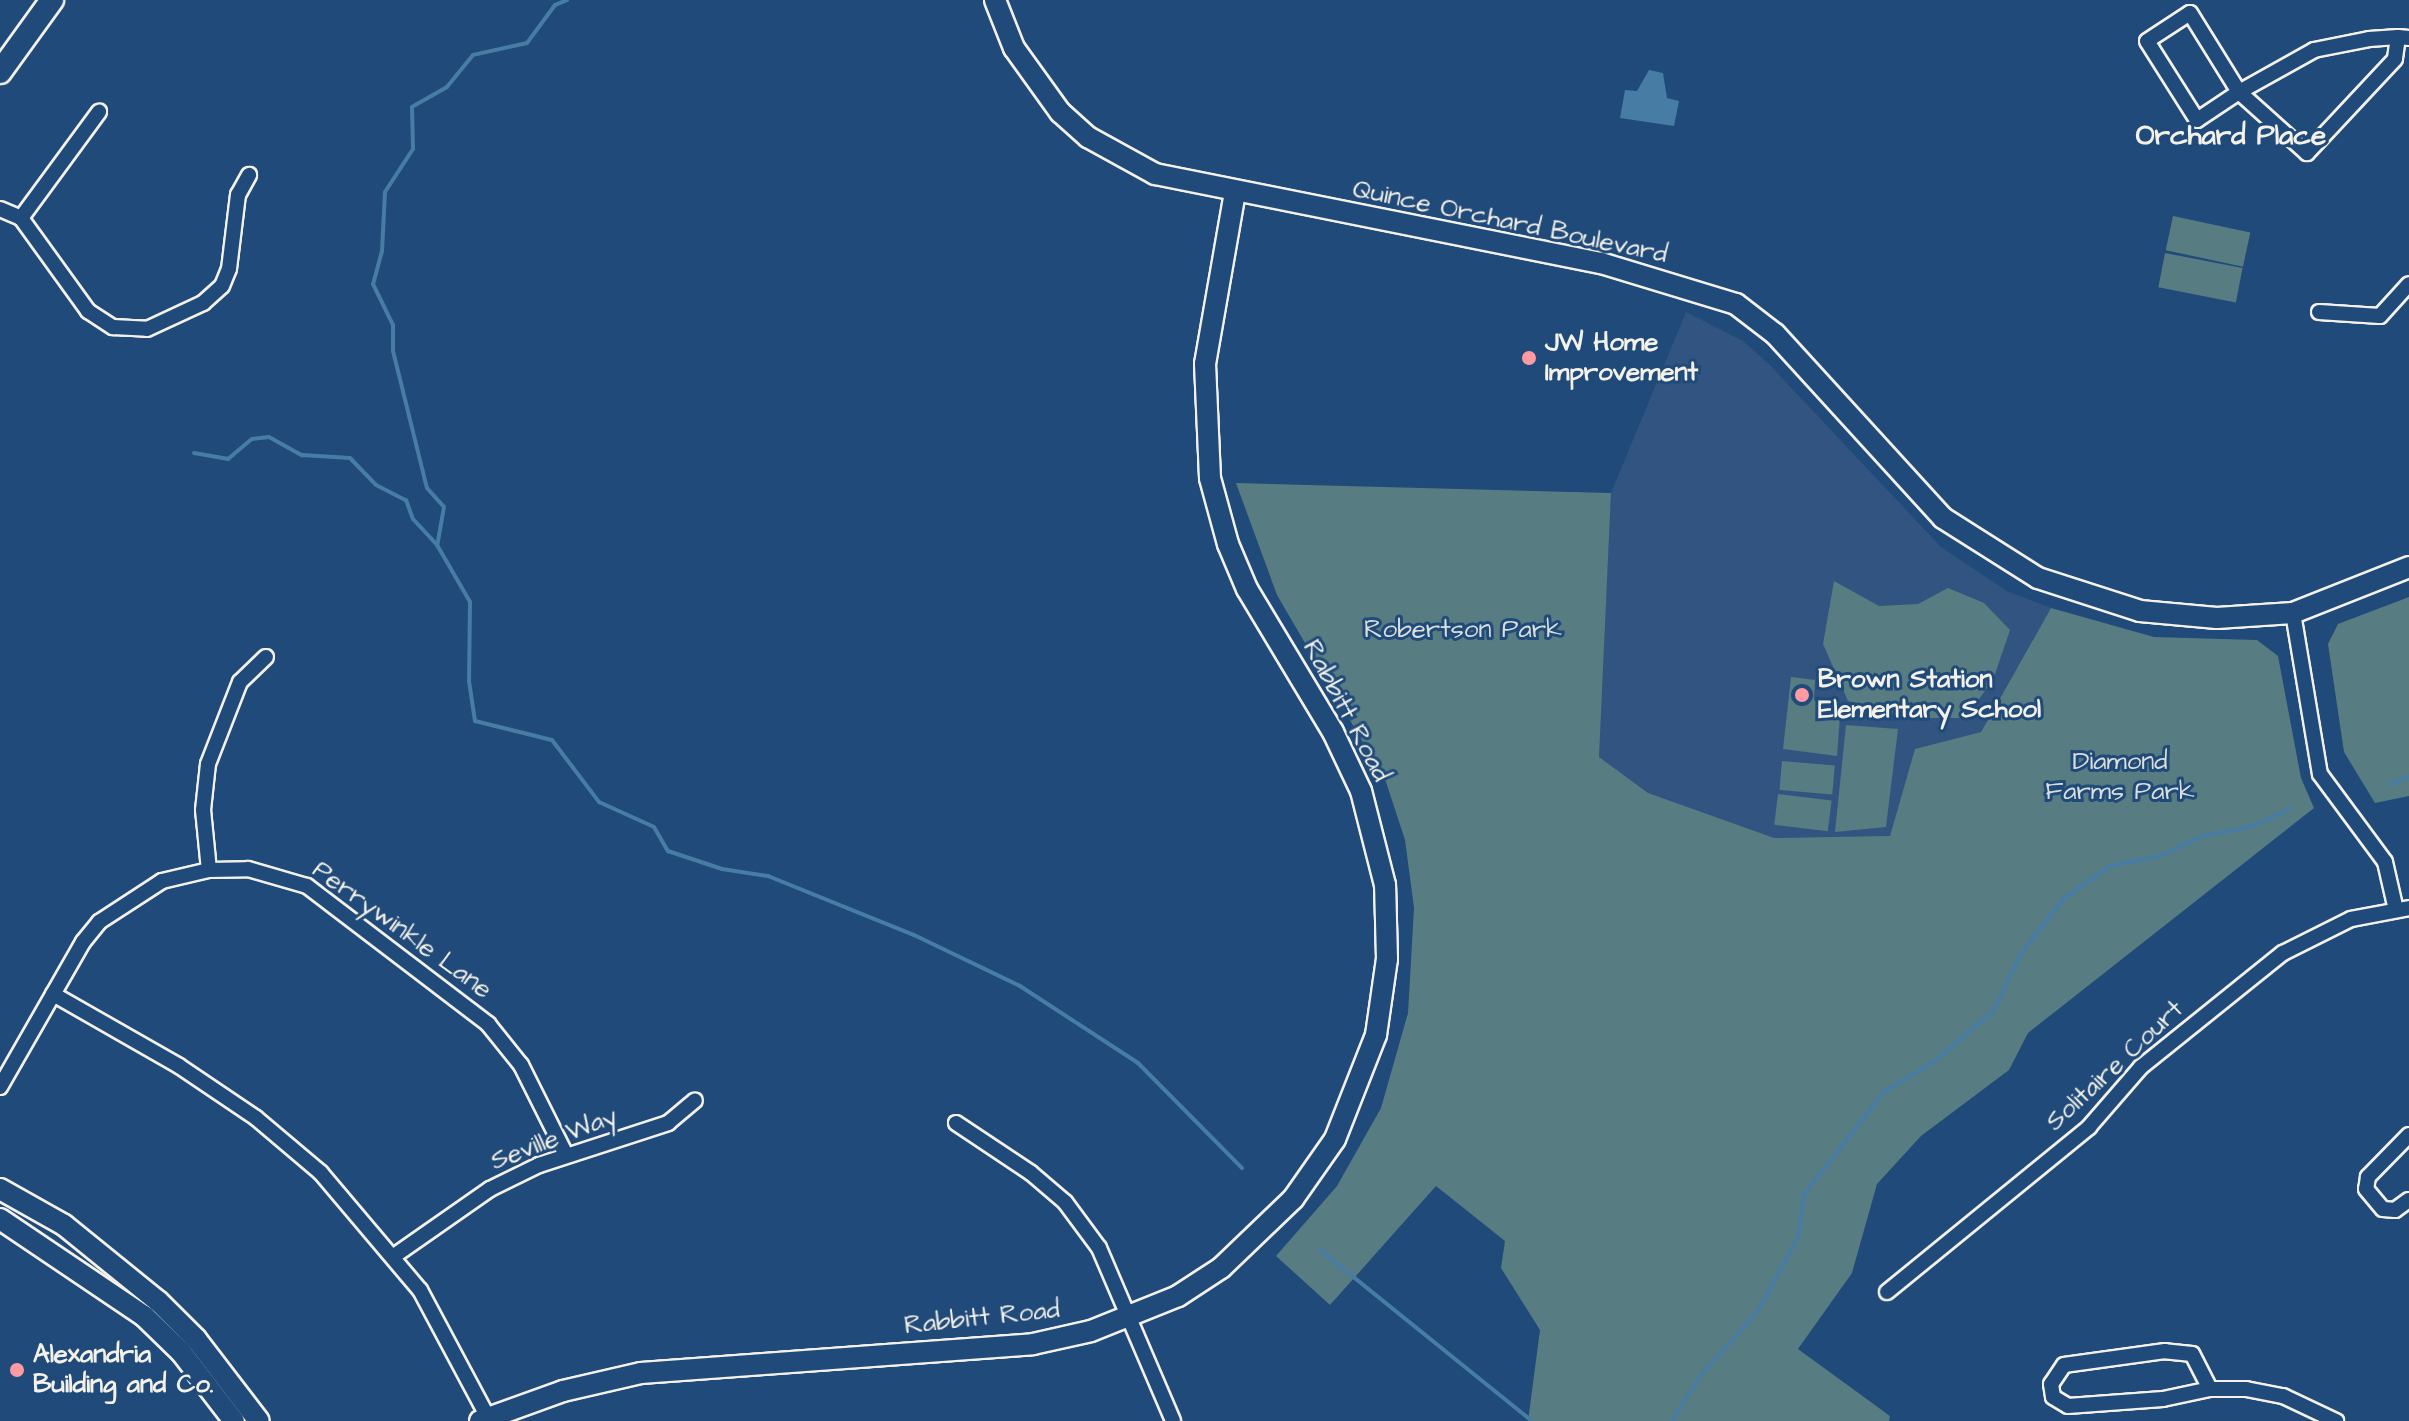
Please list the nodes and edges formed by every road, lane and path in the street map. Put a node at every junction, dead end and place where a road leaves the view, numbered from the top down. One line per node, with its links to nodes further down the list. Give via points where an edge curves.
1 (52, 0): 4 (main road)
2 (995, 0): 8 (street, Quince Orchard Boulevard, via 999,19 1034,82 1088,137 1155,174)
3 (2404, 37): 5 (street, via 2314,50); 5 (street, via 2395,59 2307,153)
4 (0, 72)
5 (2239, 92): 5 (street, via 2190,13 2147,41 2197,120)
6 (99, 112): 10 (street)
7 (249, 175): 10 (street, via 238,195 222,286 203,303 147,329 113,327 88,311)
8 (1235, 192): 14 (street, Quince Orchard Boulevard, via 1601,263 1719,297 1775,334 1943,518 2038,578 2140,611 2185,618); 29 (street, Rabbitt Road, via 1205,364 1210,478 1247,589 1333,732 1361,791 1385,885 1387,959 1376,1035 1358,1091 1335,1139 1293,1199 1221,1268)
9 (0, 209): 10 (street)
10 (21, 218)
11 (2409, 284): 12 (street, via 2380,316)
12 (2319, 312)
13 (2409, 567): 14 (street, Quince Orchard Boulevard)
14 (2293, 613): 17 (street, Solitaire Court, via 2320,774 2385,862)
15 (266, 657): 16 (street, via 240,682 208,764 203,810)
16 (209, 870): 18 (street, Perrywinkle Lane, via 162,881 119,906 83,942); 23 (street, Perrywinkle Lane, via 248,869 293,879 451,992 488,1024 521,1065)
17 (2402, 909): 28 (street, Solitaire Court, via 2351,919 2283,953 2141,1067 2089,1127)
18 (53, 994): 19 (street, Perrywinkle Lane); 27 (street, via 179,1066 256,1118 321,1173)
19 (0, 1087)
20 (695, 1100): 23 (street, Seville Way, via 668,1123)
21 (956, 1123): 29 (street, via 1065,1202 1099,1248)
22 (2409, 1135): 25 (street, via 2368,1177 2366,1189 2383,1209 2395,1210)
23 (566, 1155): 27 (street, Seville Way, via 490,1189)
24 (0, 1189): 33 (street, via 64,1225 158,1301 196,1339)
25 (2409, 1200)
26 (0, 1219): 32 (street, via 144,1316)
27 (394, 1256): 31 (street, via 451,1341)
28 (1887, 1292)
29 (1132, 1317): 31 (street, Rabbitt Road, via 1033,1344 641,1373 563,1391); 34 (street)
30 (2210, 1389): 30 (street, via 2163,1399 2068,1406 2053,1397 2051,1384 2064,1365 2165,1351 2192,1354); 35 (street, via 2283,1396)
31 (486, 1420)
32 (234, 1421)
33 (259, 1421)
34 (1173, 1421)
35 (2336, 1421)

